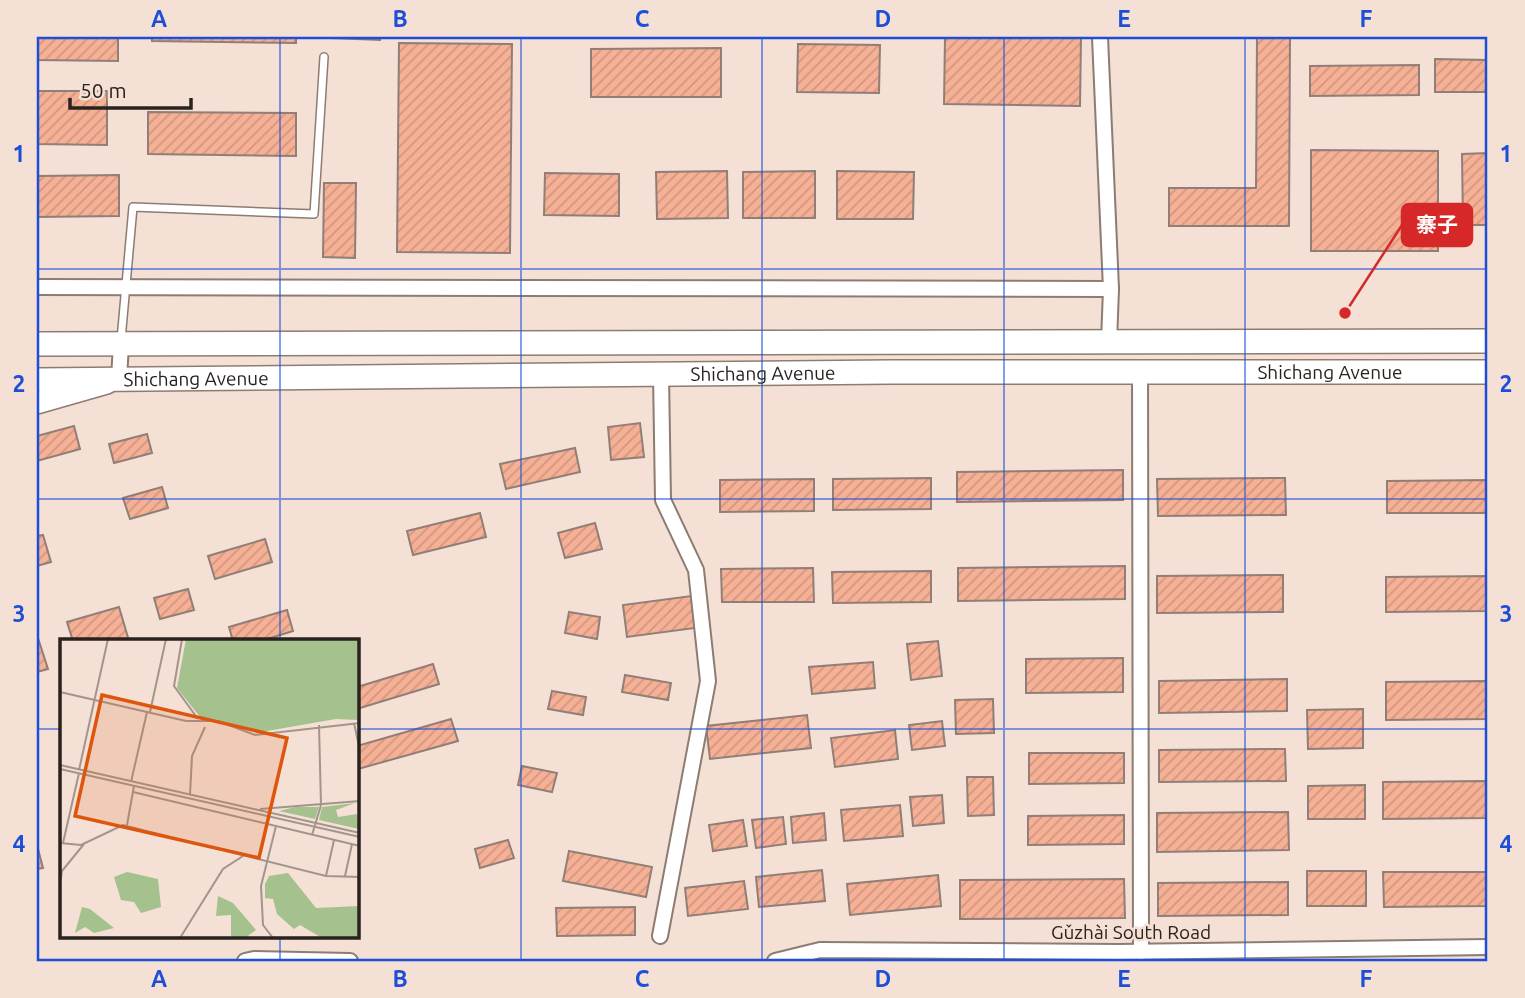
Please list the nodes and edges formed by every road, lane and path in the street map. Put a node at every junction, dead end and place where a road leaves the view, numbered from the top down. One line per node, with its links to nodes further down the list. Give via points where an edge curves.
1 (1100, 37): 5 (street)
2 (324, 57): 4 (lane, via 314,214 133,207)
3 (37, 287): 4 (street)
4 (123, 289): 5 (street); 9 (lane)
5 (1111, 289): 7 (street)
6 (1488, 341): 7 (main road, Shichang Avenue)
7 (1109, 342): 9 (main road, Shichang Avenue)
8 (37, 344): 9 (main road, Shichang Avenue)
9 (121, 344): 13 (street)
10 (1140, 371): 11 (main road, Shichang Avenue); 12 (main road, Shichang Avenue); 18 (street)
11 (1488, 372)
12 (661, 374): 13 (main road, Shichang Avenue); 16 (street, via 663,500 696,570 708,681)
13 (119, 379): 14 (main road, Shichang Avenue); 15 (street)
14 (37, 380)
15 (37, 403)
16 (660, 936)
17 (1488, 947): 18 (street, Gǔzhài South Road)
18 (1141, 952): 19 (street, Gǔzhài South Road)
19 (1118, 957): 22 (street, Gǔzhài South Road, via 820,950)
20 (245, 961): 21 (street)
21 (350, 961)
22 (775, 961)

